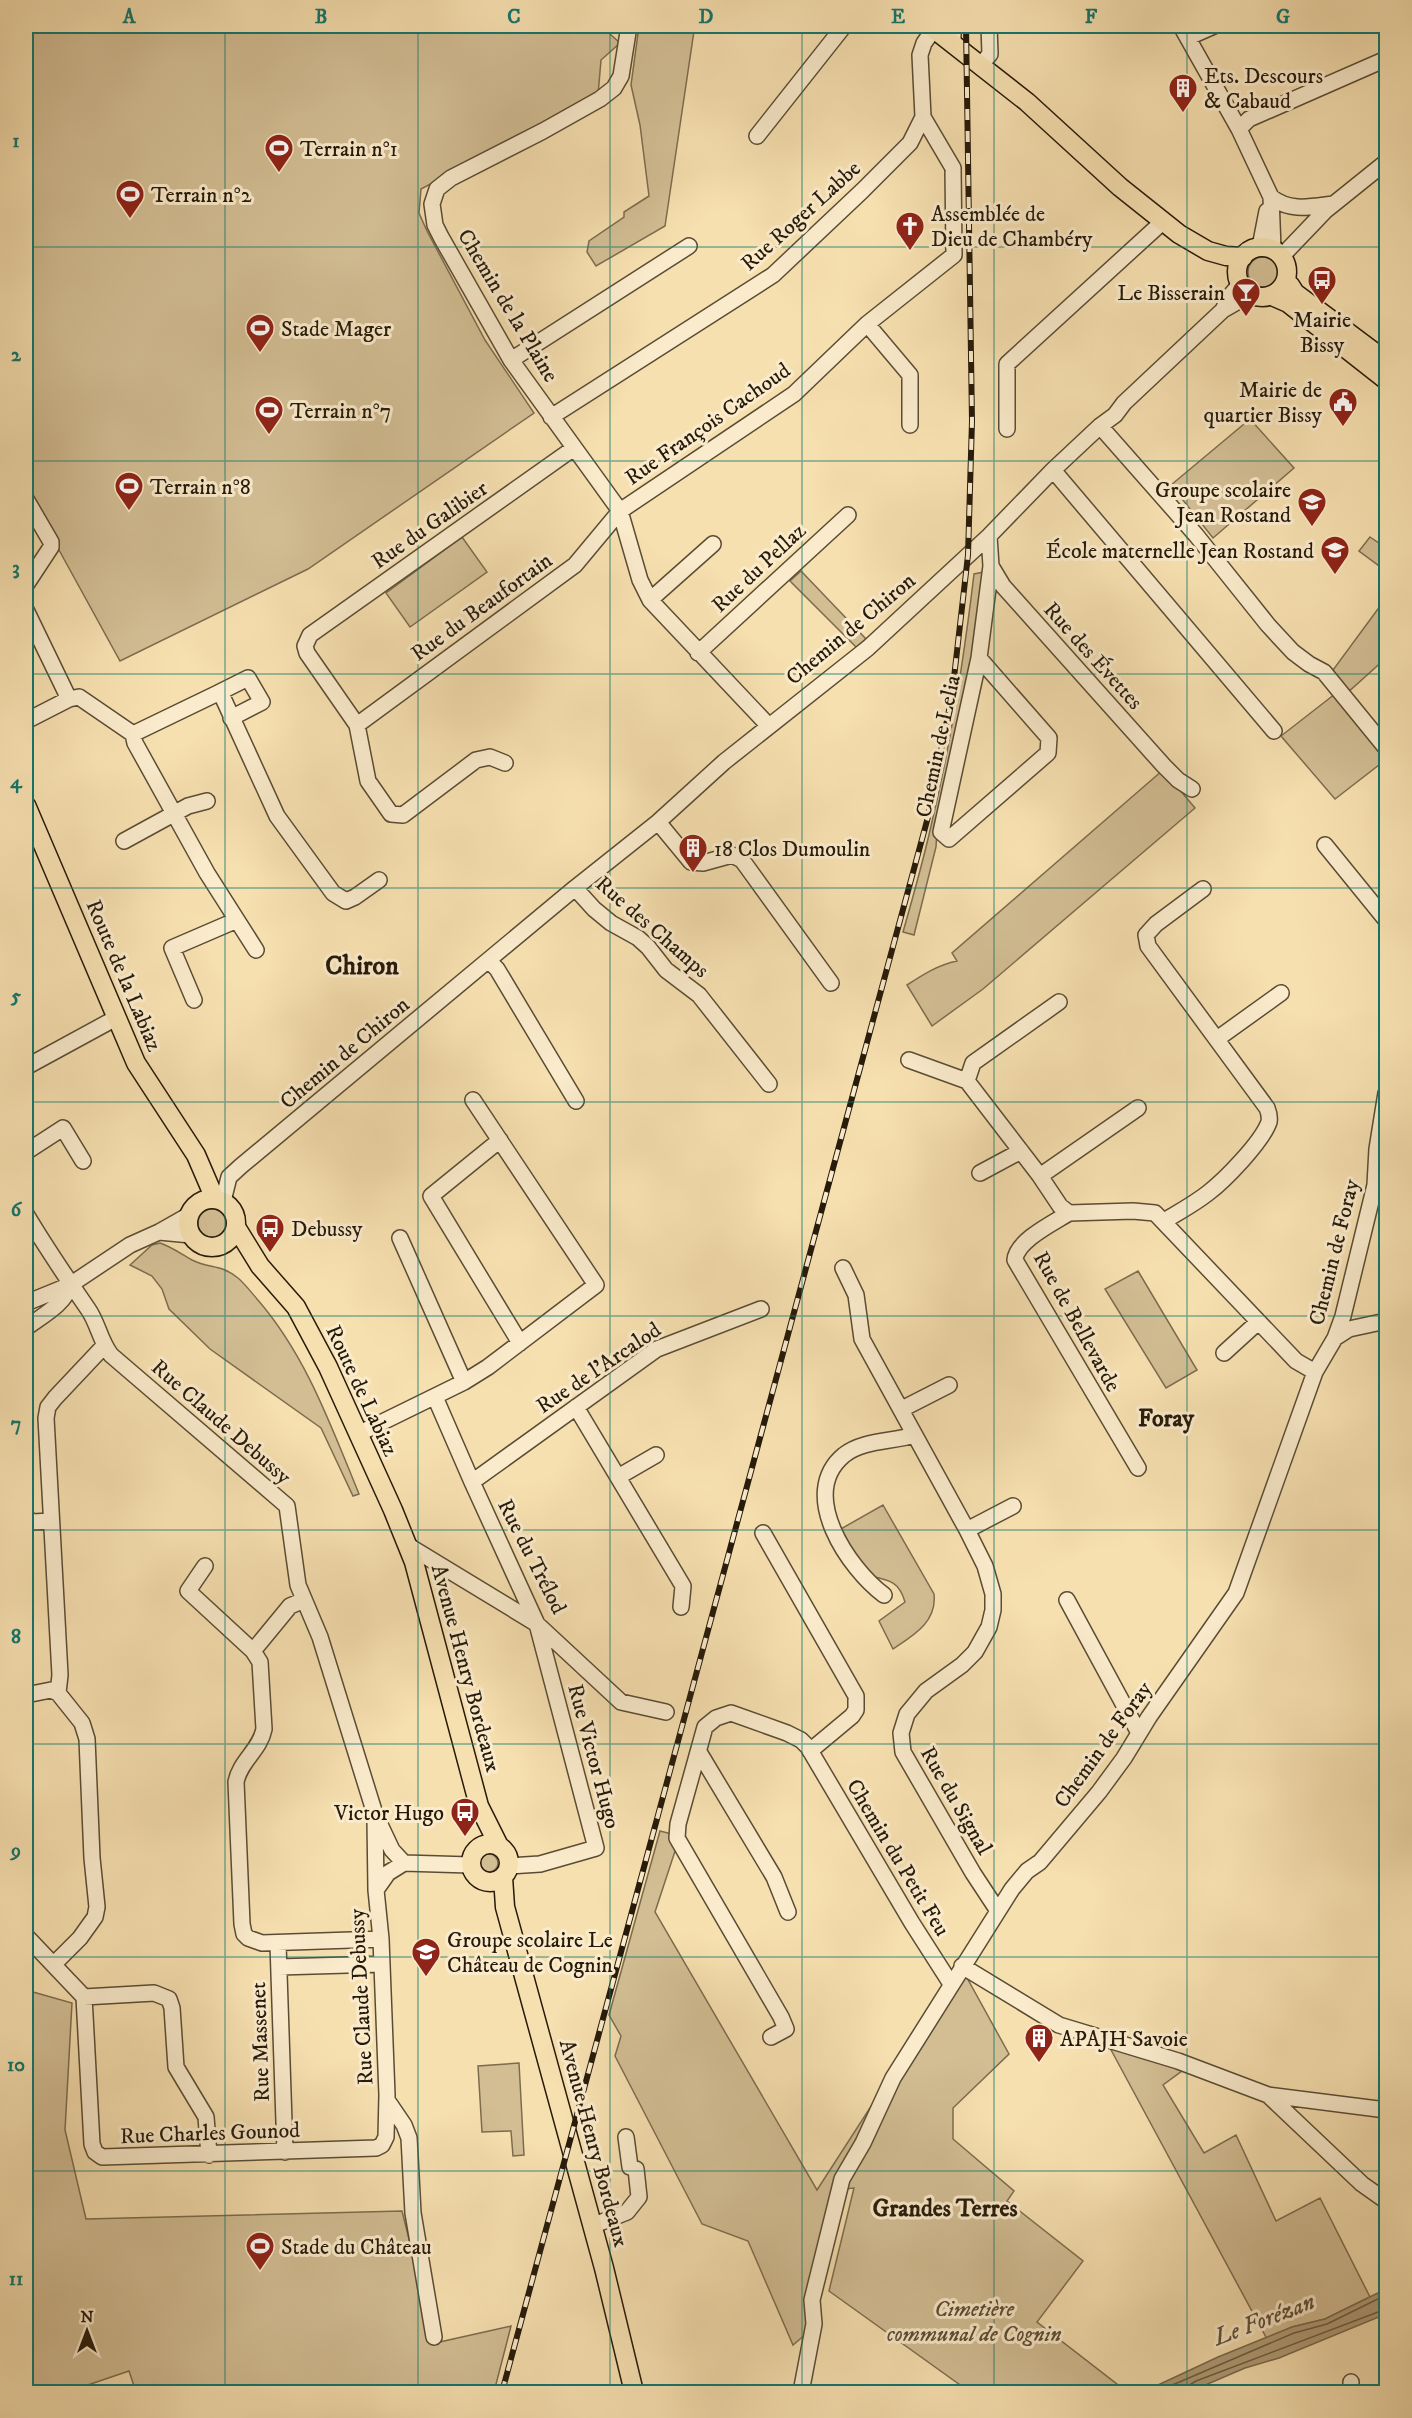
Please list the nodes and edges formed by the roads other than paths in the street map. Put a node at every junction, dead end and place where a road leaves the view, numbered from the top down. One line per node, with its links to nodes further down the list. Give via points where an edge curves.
1 (629, 26): 24 (street, Chemin de la Plaine, via 621,76 614,88 437,189 432,204 438,231)
2 (844, 26): 11 (street)
3 (989, 26): 7 (street, via 990,54)
4 (1214, 26): 6 (street)
5 (932, 27): 7 (main road); 9 (street, Rue Roger Labbe, via 920,55)
6 (1185, 31): 10 (street)
7 (963, 47): 13 (main road)
8 (1386, 59): 10 (street, via 1249,119)
9 (923, 117): 23 (street, Rue François Cachoud, via 953,168 954,255); 27 (street, Rue Roger Labbe, via 910,143 773,275)
10 (1239, 129): 14 (street)
11 (758, 136)
12 (1386, 162): 15 (street)
13 (1120, 187): 16 (main road); 18 (main road)
14 (1271, 197): 15 (street, via 1286,207); 19 (street)
15 (1334, 204): 19 (street)
16 (1154, 224): 18 (main road, via 1194,250); 20 (main road, via 1196,256); 30 (street, via 1007,364)
17 (689, 246): 24 (street)
18 (1205, 250): 20 (main road, via 1226,256)
19 (1272, 251): 20 (main road, via 1251,249); 21 (main road, via 1287,265)
20 (1243, 277): 22 (main road, via 1258,297); 29 (street, Chemin de Chiron, via 1223,310)
21 (1286, 280): 22 (main road); 25 (main road, via 1295,292)
22 (1272, 296): 26 (main road, via 1288,303)
23 (867, 324): 28 (street, via 910,375); 34 (street, Rue François Cachoud, via 794,394)
24 (511, 360): 27 (street, Chemin de la Plaine)
25 (1386, 361)
26 (1386, 380)
27 (551, 417): 31 (street, Chemin de la Plaine)
28 (910, 426)
29 (1100, 426): 32 (street, Chemin de Chiron); 52 (street, via 1202,542 1268,625 1293,652 1324,672)
30 (1007, 429)
31 (574, 448): 34 (street, Chemin de la Plaine); 48 (street, Rue du Galibier, via 310,635 305,645 307,654)
32 (1053, 470): 36 (street, Chemin de Chiron); 50 (street)
33 (26, 499): 39 (street, via 51,547)
34 (620, 511): 40 (street, Chemin de la Plaine, via 640,580); 48 (street, Rue du Beaufortain, via 575,565)
35 (848, 515): 42 (street, Rue du Pellaz)
36 (989, 536): 38 (street, Rue des Évettes); 49 (street, Chemin de Chiron, via 868,648)
37 (713, 544): 40 (street)
38 (991, 566): 43 (street, Chemin de Lelia); 54 (street, Rue des Évettes, via 1003,586 1092,687 1178,780)
39 (26, 585)
40 (650, 600): 42 (street, Chemin de la Plaine)
41 (26, 610): 45 (street)
42 (698, 652): 49 (street, Chemin de la Plaine)
43 (979, 658): 43 (street, Chemin de Lelia, via 1049,738 1048,753 949,839 941,832)
44 (218, 693): 46 (street); 46 (street, via 249,678 262,702); 51 (street)
45 (69, 699): 47 (street); 51 (street, via 87,700)
46 (231, 718): 61 (street, via 278,816 333,893 346,901)
47 (26, 721)
48 (357, 725): 53 (street, via 376,807 391,814 403,815 476,760 490,757)
49 (768, 725): 58 (street, Chemin de Chiron)
50 (1274, 731)
51 (133, 734): 57 (street)
52 (1386, 748)
53 (505, 763)
54 (1192, 789)
55 (207, 801): 57 (street)
56 (26, 805): 72 (main road, Route de la Labiaz)
57 (174, 814): 59 (street); 64 (street)
58 (658, 822): 62 (street, Chemin de Chiron); 68 (street, via 691,862 703,863 732,855 742,860)
59 (124, 841)
60 (1325, 844): 65 (street)
61 (379, 880)
62 (575, 888): 67 (street, Chemin de Chiron); 77 (street, Rue des Champs, via 594,909 638,938 666,970 699,995)
63 (1203, 889): 73 (street, via 1146,935 1148,946)
64 (237, 920): 66 (street); 70 (street, via 172,948)
65 (1386, 920)
66 (256, 950)
67 (489, 961): 80 (street); 90 (street, Chemin de Chiron)
68 (831, 983)
69 (1281, 993): 73 (street)
70 (194, 1000)
71 (1059, 1002): 76 (street, via 973,1063)
72 (116, 1018): 75 (street); 85 (main road, Route de la Labiaz, via 136,1063)
73 (1217, 1039): 95 (street, via 1267,1108 1269,1123 1231,1172 1195,1203)
74 (909, 1060): 76 (street)
75 (26, 1067)
76 (967, 1081): 83 (street)
77 (769, 1084)
78 (1386, 1093): 109 (street, Chemin de Foray, via 1375,1185)
79 (473, 1100): 82 (street)
80 (576, 1101)
81 (1138, 1108): 89 (street)
82 (500, 1140): 110 (street, via 431,1196); 110 (street, via 596,1285)
83 (1021, 1151): 87 (street); 89 (street)
84 (26, 1152): 86 (street, via 63,1128)
85 (196, 1155): 88 (main road, Route de la Labiaz); 92 (main road)
86 (83, 1161)
87 (980, 1173)
88 (205, 1174): 90 (street); 91 (main road, Route de la Labiaz)
89 (1040, 1176): 93 (street)
90 (229, 1177): 91 (street)
91 (219, 1200): 92 (main road, via 200,1202); 96 (main road, via 234,1212)
92 (191, 1211): 97 (street); 98 (main road)
93 (1069, 1213): 95 (street, via 1147,1212); 122 (street, Rue de Bellevarde, via 1022,1244 1015,1260)
94 (26, 1214): 103 (street, Rue Claude Debussy)
95 (1164, 1221): 107 (street)
96 (236, 1227): 100 (main road); 101 (main road, Route de Labiaz)
97 (159, 1232): 98 (street); 103 (street, via 130,1245)
98 (191, 1235): 100 (main road, via 207,1247)
99 (400, 1238): 114 (street)
100 (223, 1245): 101 (main road, Route de Labiaz)
101 (260, 1266): 119 (main road, Route de Labiaz, via 296,1306)
102 (843, 1268): 118 (street, Rue du Signal, via 856,1295 862,1340)
103 (70, 1285): 104 (street); 108 (street, via 61,1301); 111 (street, Rue Claude Debussy, via 90,1311)
104 (26, 1303)
105 (761, 1309): 117 (street, Rue de l'Arcalod, via 657,1349)
106 (1386, 1321): 109 (street, via 1349,1329)
107 (1258, 1322): 112 (street); 113 (street, via 1296,1361)
108 (26, 1328)
109 (1335, 1338): 113 (street, Chemin de Foray)
110 (520, 1343): 114 (street)
111 (104, 1346): 127 (street, via 48,1407); 133 (street, Rue Claude Debussy, via 287,1506 298,1585)
112 (1224, 1353)
113 (1315, 1372): 141 (street, Chemin de Foray, via 1236,1593)
114 (464, 1382): 116 (street)
115 (949, 1385): 118 (street)
116 (435, 1396): 119 (street); 124 (street, Rue du Trélod)
117 (576, 1407): 123 (street); 124 (street, Rue de l'Arcalod)
118 (902, 1409): 120 (street, Rue du Signal)
119 (358, 1434): 130 (main road, Route de Labiaz)
120 (914, 1436): 128 (street, Rue du Signal); 132 (street, via 867,1444 844,1455 831,1474 825,1495 830,1522 840,1544 868,1583)
121 (656, 1455): 123 (street)
122 (1138, 1468)
123 (618, 1477): 135 (street, via 683,1586)
124 (472, 1482): 136 (street, Rue du Trélod)
125 (1013, 1506): 128 (street)
126 (26, 1518): 127 (street, via 33,1522)
127 (50, 1521): 138 (street)
128 (967, 1530): 153 (street, Rue du Signal, via 990,1581 993,1610 989,1627 969,1659 915,1702 904,1723 900,1744)
129 (763, 1533): 142 (street, via 856,1696 852,1716)
130 (407, 1545): 136 (street); 144 (main road, Avenue Henry Bordeaux)
131 (205, 1566): 137 (street, via 188,1591)
132 (884, 1595)
133 (304, 1600): 137 (street, via 290,1606); 145 (street, Rue Claude Debussy, via 320,1637)
134 (1066, 1600): 141 (street)
135 (681, 1607)
136 (537, 1624): 140 (street, Rue du Trélod, via 621,1702); 150 (street, Rue Victor Hugo, via 596,1848)
137 (253, 1651): 156 (street, via 260,1662 264,1729 262,1739 238,1771 236,1782 242,1924 248,1938)
138 (58, 1693): 139 (street, via 51,1690); 158 (street, via 82,1723 87,1739 97,1907 90,1926)
139 (26, 1695)
140 (666, 1712)
141 (1139, 1733): 153 (street, Chemin de Foray, via 1099,1792 1040,1862 1021,1877)
142 (810, 1751): 143 (street, Chemin du Petit Feu, via 801,1740 731,1713 705,1727); 161 (street, Chemin du Petit Feu)
143 (699, 1752): 152 (street, via 774,1877); 163 (street, Chemin du Petit Feu, via 678,1824 678,1838 781,2017 786,2029)
144 (479, 1806): 146 (main road, Avenue Henry Bordeaux); 147 (main road, Avenue Henry Bordeaux)
145 (375, 1814): 148 (street, Rue Claude Debussy, via 392,1850); 151 (street, Rue Claude Debussy)
146 (499, 1845): 147 (main road); 150 (main road, via 508,1855)
147 (479, 1846): 149 (main road, via 471,1855)
148 (404, 1863): 149 (street); 151 (street, Rue Claude Debussy, via 388,1873)
149 (470, 1865): 150 (main road, via 477,1878)
150 (501, 1875): 172 (main road, Avenue Henry Bordeaux, via 505,1907)
151 (376, 1890): 155 (street, Rue Claude Debussy)
152 (788, 1911)
153 (998, 1911): 159 (street, Chemin de Foray)
154 (26, 1936): 158 (street)
155 (381, 1939): 156 (street); 157 (street, Rue Claude Debussy)
156 (278, 1944): 160 (street, Rue Massenet)
157 (382, 1964): 160 (street, Rue Massenet); 165 (street, Rue Claude Debussy)
158 (54, 1965): 162 (street)
159 (962, 1966): 161 (street, Chemin de Foray); 164 (street, via 1059,2025 1178,2061)
160 (279, 1967): 169 (street, Rue Massenet)
161 (951, 1984): 175 (street, Chemin de Foray, via 893,2078 842,2179 812,2300 814,2324)
162 (84, 1997): 170 (street, via 154,1993 169,1999 176,2067 206,2117); 170 (street, Rue Charles Gounod, via 95,2152 109,2158)
163 (771, 2037)
164 (1268, 2095): 166 (street); 171 (street, via 1362,2184)
165 (387, 2100): 168 (street, Rue Claude Debussy, via 386,2137); 173 (street, Rue Claude Debussy, via 409,2138 413,2213)
166 (1386, 2110)
167 (626, 2137): 172 (street, via 639,2197 627,2212)
168 (376, 2148): 169 (street, Rue Charles Gounod)
169 (285, 2152): 170 (street, Rue Charles Gounod)
170 (209, 2154)
171 (1386, 2201)
172 (592, 2226): 174 (main road, Avenue Henry Bordeaux)
173 (434, 2337)
174 (634, 2392)
175 (801, 2392)

